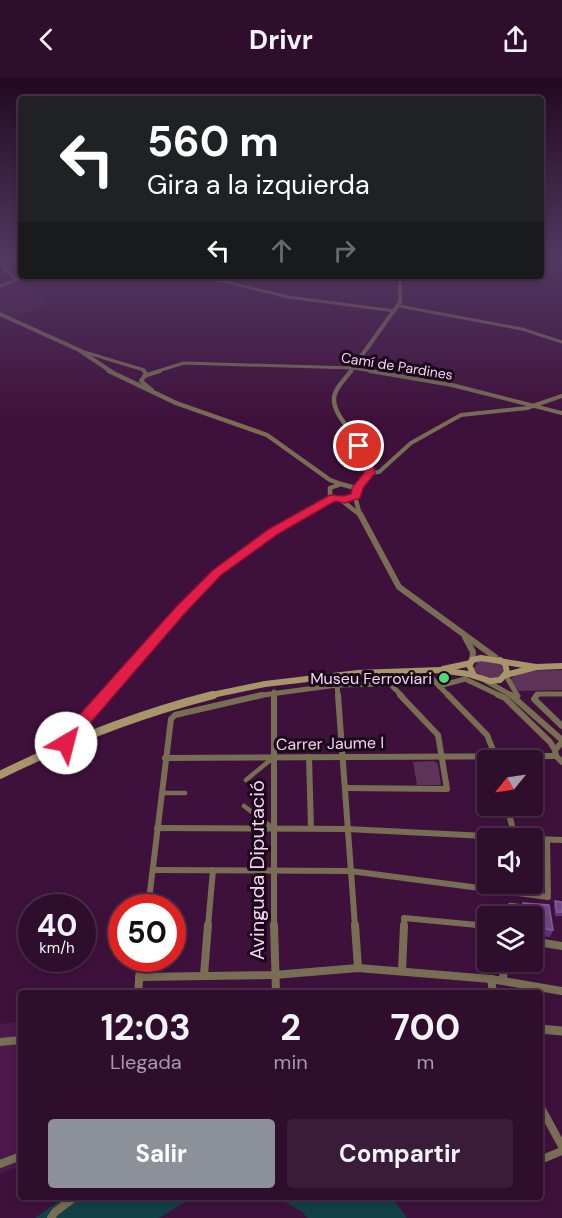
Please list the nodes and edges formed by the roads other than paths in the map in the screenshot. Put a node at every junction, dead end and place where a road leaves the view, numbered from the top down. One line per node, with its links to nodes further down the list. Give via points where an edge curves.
1 (394, 312): 6 (street)
2 (432, 312): 4 (street, via 522,329)
3 (0, 314): 5 (street)
4 (562, 342)
5 (79, 350): 7 (street, Camí de Pardines); 10 (street, via 114,374)
6 (353, 368): 8 (street, Camí de Pardines, via 184,363); 12 (street, Camí de Pardines, via 452,385); 15 (street, via 333,402 368,462)
7 (144, 370): 8 (street, Camí de Pardines); 9 (street)
8 (156, 372): 9 (street, Camí de Pardines)
9 (144, 376): 10 (street, via 141,381)
10 (153, 392): 14 (street, via 267,435)
11 (562, 396): 12 (street)
12 (537, 406): 13 (street, Camí de Pardines); 15 (street, via 461,415 411,443 379,472)
13 (562, 413)
14 (319, 472): 16 (street); 17 (street)
15 (369, 473): 16 (street); 18 (street)
16 (343, 484): 17 (street); 18 (street)
17 (329, 489): 20 (street)
18 (357, 490): 19 (street)
19 (355, 496): 21 (street); 22 (street)
20 (333, 498): 21 (street); 40 (street, via 267,536 211,578)
21 (341, 500): 22 (street)
22 (361, 517): 23 (street, via 399,587)
23 (460, 632): 24 (street); 25 (street, via 472,648)
24 (497, 659): 25 (main road, via 479,657); 27 (main road); 31 (main road, via 507,667)
25 (471, 662): 28 (main road); 30 (main road)
26 (562, 666): 27 (main road)
27 (536, 667): 31 (main road)
28 (438, 670): 30 (main road); 40 (main road, via 343,674 248,687 167,706)
29 (428, 674): 34 (street)
30 (474, 675): 32 (main road)
31 (506, 676): 32 (main road); 37 (street)
32 (485, 681): 37 (street)
33 (337, 685): 35 (street); 45 (street, via 393,685 438,735); 46 (street)
34 (441, 686): 42 (street, via 487,735); 43 (street, via 465,679 502,696 550,742)
35 (274, 692): 47 (street, Avinguda Diputació); 50 (street, via 177,714 171,719)
36 (562, 694): 38 (street, via 535,695 534,699)
37 (523, 702): 41 (street)
38 (559, 720): 39 (street)
39 (562, 726)
40 (76, 735): 52 (main road)
41 (562, 741): 43 (street)
42 (493, 750)
43 (555, 753): 44 (street, Carrer Jaume I); 51 (street)
44 (543, 754)
45 (441, 755): 46 (street, Carrer Jaume I); 49 (street, Carrer Jaume I); 54 (street, via 447,786 443,790)
46 (342, 756): 48 (street, Carrer Jaume I); 54 (street)
47 (274, 757): 48 (street, Carrer Jaume I); 50 (street, Carrer Jaume I); 53 (street); 59 (street, Avinguda Diputació)
48 (309, 757): 60 (street)
49 (477, 757)
50 (165, 758): 55 (street)
51 (562, 762)
52 (0, 775)
53 (246, 780)
54 (345, 788): 61 (street)
55 (161, 793): 56 (street); 58 (street)
56 (185, 793)
57 (244, 806): 59 (street)
58 (157, 828): 59 (street); 66 (street)
59 (274, 828): 60 (street); 68 (street, Avinguda Diputació)
60 (311, 828): 61 (street)
61 (347, 829): 62 (street); 69 (street)
62 (477, 836)
63 (543, 840): 64 (street)
64 (547, 840): 65 (street); 71 (street)
65 (562, 840)
66 (153, 870): 67 (street); 70 (street)
67 (213, 870): 68 (street); 80 (street)
68 (273, 870): 69 (street); 81 (street, Avinguda Diputació)
69 (350, 870): 71 (street); 76 (street)
70 (150, 894)
71 (548, 897): 72 (street)
72 (548, 909)
73 (477, 925): 77 (street, via 404,918)
74 (543, 943): 75 (street)
75 (562, 946)
76 (358, 968): 77 (street); 81 (street)
77 (402, 970): 83 (street)
78 (140, 972): 82 (street)
79 (503, 972): 84 (street)
80 (204, 975): 81 (street); 82 (street)
81 (273, 975): 86 (street, Avinguda Diputació)
82 (139, 977): 85 (street)
83 (491, 979): 84 (street); 87 (street)
84 (503, 981): 88 (street)
85 (138, 990)
86 (276, 990)
87 (493, 990)
88 (562, 991)
89 (543, 1029): 90 (street)
90 (562, 1031)
91 (18, 1040): 92 (street)
92 (0, 1042)
93 (543, 1111): 94 (street)
94 (562, 1146)
95 (562, 1151): 97 (street)
96 (18, 1157): 98 (street)
97 (543, 1159)
98 (0, 1164)
99 (71, 1200): 100 (street)
100 (51, 1218)

